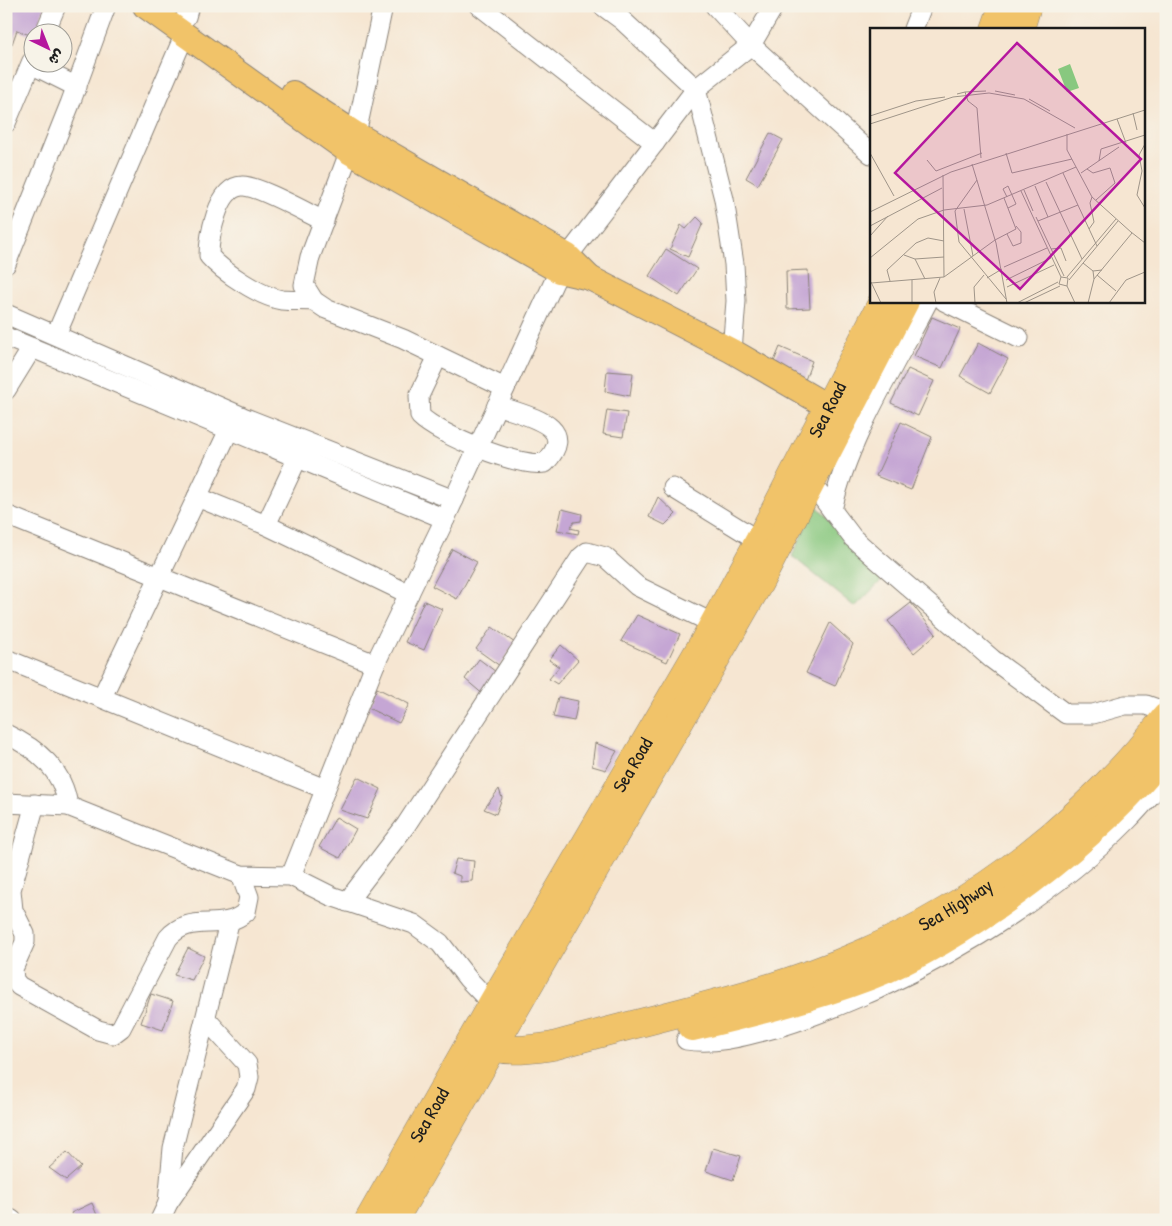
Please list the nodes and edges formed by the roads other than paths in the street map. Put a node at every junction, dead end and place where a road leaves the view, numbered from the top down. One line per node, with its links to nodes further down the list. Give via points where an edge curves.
1 (56, 6): 13 (street)
2 (106, 6): 20 (street)
3 (145, 6): 12 (main road)
4 (383, 6): 23 (street)
5 (480, 6): 24 (street)
6 (603, 6): 21 (street)
7 (715, 6): 17 (street)
8 (774, 6): 17 (street)
9 (922, 6): 14 (street)
10 (1003, 6): 15 (highway)
11 (1027, 6): 16 (highway)
12 (183, 16): 23 (main road, via 284,87); 35 (street)
13 (49, 22)
14 (913, 28)
15 (995, 28)
16 (1020, 28)
17 (751, 46): 21 (street); 25 (street)
18 (28, 72): 22 (street)
19 (50, 72): 20 (street)
20 (77, 86): 27 (street)
21 (696, 89): 24 (street); 39 (street, via 724,199 734,264 736,301)
22 (6, 123)
23 (353, 143): 26 (street); 28 (main road)
24 (655, 143): 28 (street)
25 (868, 143)
26 (324, 221): 29 (street, via 304,285); 29 (street, via 261,190 240,186 224,199 215,216 209,240 209,256 218,267 261,293 281,300)
27 (6, 264)
28 (564, 264): 39 (main road); 41 (street)
29 (314, 301): 40 (street)
30 (882, 302): 44 (highway, Sea Road)
31 (905, 302): 46 (highway, Sea Road)
32 (927, 302): 46 (street)
33 (946, 302): 37 (street)
34 (6, 314): 35 (street)
35 (56, 335): 52 (street, via 243,417)
36 (6, 337): 38 (street)
37 (1019, 338)
38 (32, 348): 42 (street); 45 (street)
39 (732, 351): 44 (main road)
40 (438, 356): 41 (street); 47 (street, via 419,396 420,416 441,432)
41 (505, 388): 43 (street)
42 (6, 390)
43 (498, 405): 47 (street); 47 (street, via 544,421 552,428 557,439 553,454 545,463 525,463 503,458)
44 (827, 406): 57 (highway, Sea Road)
45 (229, 430): 48 (street); 51 (street)
46 (844, 444): 49 (highway, Sea Road); 53 (street)
47 (479, 446): 52 (street)
48 (298, 457): 55 (street); 56 (street)
49 (812, 484): 53 (street); 81 (highway, Sea Road, via 704,680)
50 (673, 488): 57 (street)
51 (197, 497): 56 (street); 58 (street)
52 (454, 500): 55 (street)
53 (832, 510): 64 (street, via 873,556 992,659 1066,714 1093,714 1125,704 1146,705)
54 (6, 515): 58 (street)
55 (445, 519): 59 (street)
56 (266, 525): 59 (street)
57 (759, 541): 60 (highway, Sea Road)
58 (160, 576): 62 (street); 63 (street)
59 (409, 594): 62 (street)
60 (714, 624): 75 (street, via 637,586 605,557 587,552 406,825); 78 (highway, Sea Road)
61 (6, 659): 63 (street)
62 (375, 664): 69 (street)
63 (102, 697): 69 (street)
64 (1166, 712)
65 (1166, 717): 77 (highway, Sea Highway, via 1106,786 1062,827 1016,864 914,928)
66 (7, 737): 72 (street, via 50,764 61,778)
67 (1166, 752): 77 (highway, Sea Highway, via 1116,806 1030,881 926,948)
68 (1166, 778): 80 (street, via 1127,821 1055,884 989,929 926,966 815,1017 746,1036 707,1043)
69 (325, 789): 74 (street)
70 (6, 803): 71 (street)
71 (36, 804): 72 (street); 76 (street, via 11,890 13,910 25,934 25,942 13,969 14,980 19,986 98,1030 113,1034 126,1021 168,938 176,929 183,925)
72 (68, 806): 73 (street)
73 (241, 875): 74 (street); 76 (street, via 249,897 248,908)
74 (291, 876): 75 (street)
75 (347, 902): 78 (street, via 426,931)
76 (230, 922): 79 (street)
77 (866, 965): 80 (highway, Sea Highway, via 766,1010)
78 (492, 1004): 81 (highway, Sea Road)
79 (206, 1018): 84 (street, via 173,1148); 84 (street, via 247,1064 248,1083 235,1108)
80 (690, 1025): 81 (highway, via 520,1050); 82 (highway, via 586,1053)
81 (482, 1043): 82 (highway, Sea Road); 83 (highway, Sea Road)
82 (478, 1073): 83 (highway, Sea Road)
83 (438, 1123): 87 (highway, Sea Road); 88 (highway, Sea Road)
84 (164, 1211)
85 (6, 1217): 86 (street)
86 (12, 1220)
87 (369, 1220)
88 (394, 1220)

